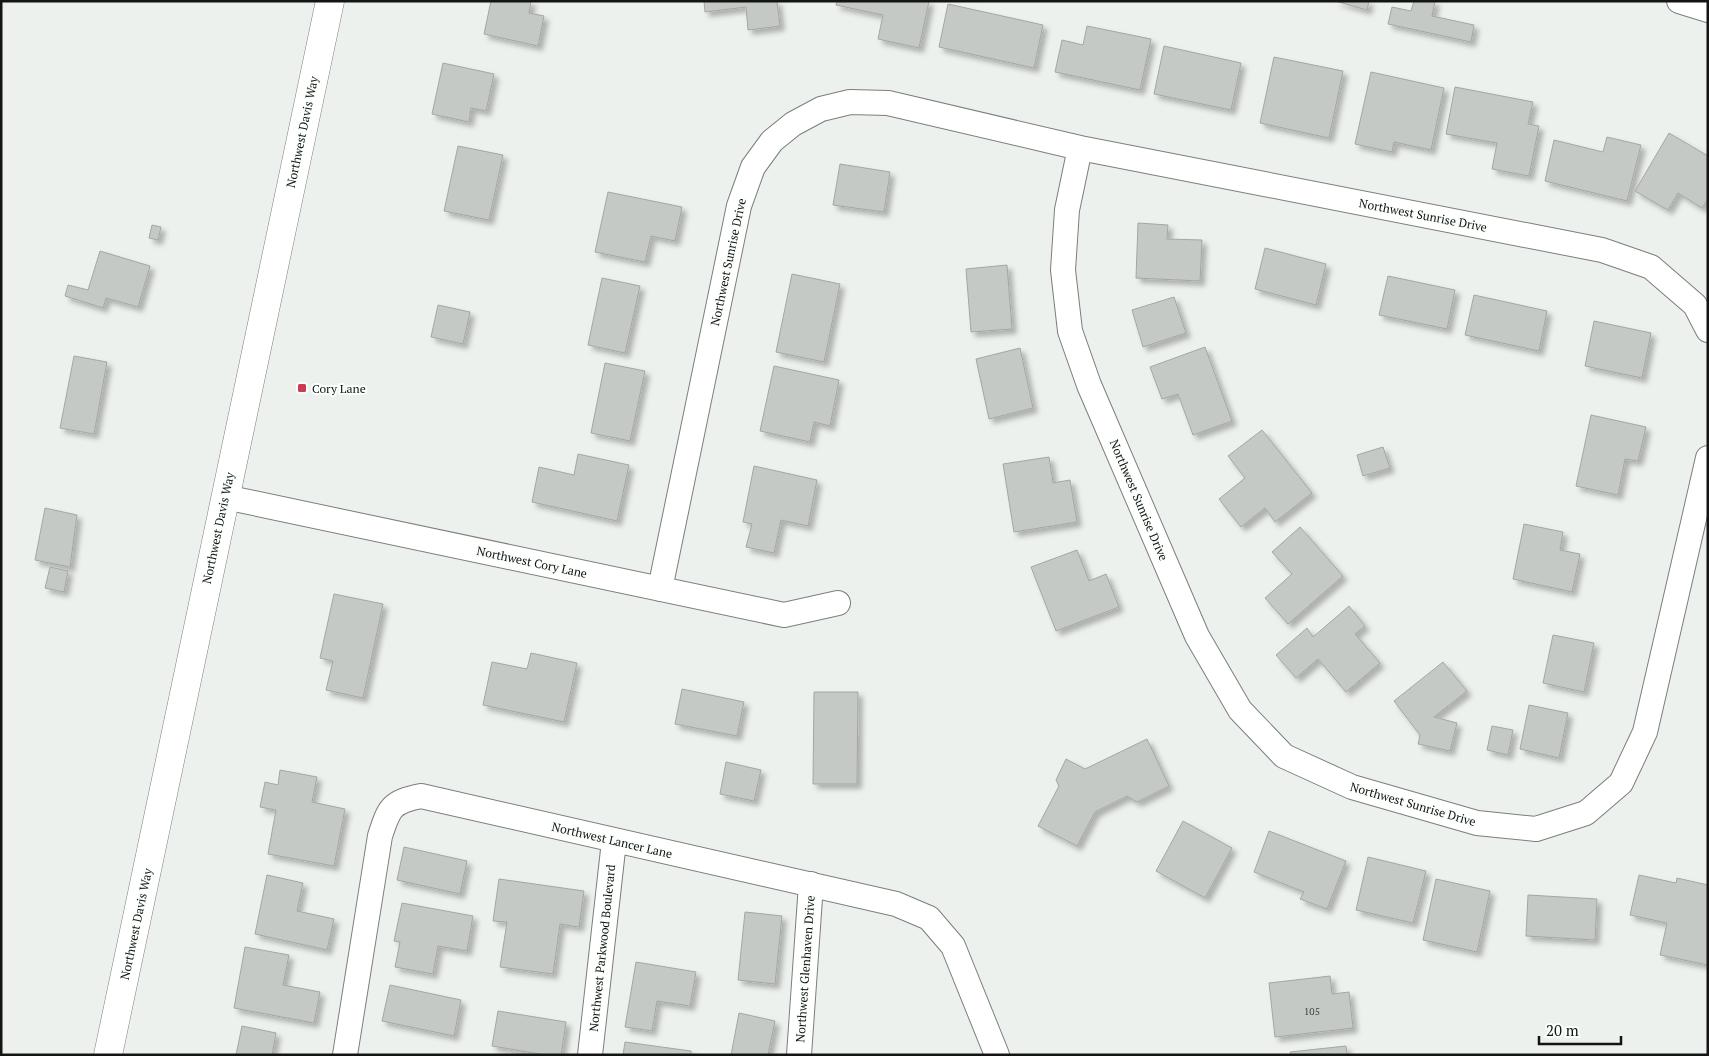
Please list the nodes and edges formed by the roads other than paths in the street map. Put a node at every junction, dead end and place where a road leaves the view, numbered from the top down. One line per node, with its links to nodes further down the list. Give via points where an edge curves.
1 (330, 1): 7 (main road, Northwest Davis Way)
2 (1678, 1): 3 (street)
3 (1708, 10)
4 (1080, 148): 5 (street, Northwest Sunrise Drive, via 1602,250 1651,267 1695,305); 6 (street, Northwest Sunrise Drive, via 1068,210 1063,270 1070,331 1089,385 1197,636 1240,710 1284,756 1352,787 1477,823 1536,829 1586,813 1621,783 1645,732); 8 (street, Northwest Sunrise Drive, via 888,103 850,102 821,109 793,124 772,141 752,168 739,206)
5 (1708, 330)
6 (1708, 458)
7 (225, 497): 8 (street, Northwest Cory Lane); 12 (main road, Northwest Davis Way)
8 (660, 589): 9 (street, Northwest Cory Lane, via 784,615)
9 (838, 603)
10 (614, 841): 11 (street, Northwest Lancer Lane); 13 (street, Northwest Lancer Lane, via 421,796 402,800 388,812 380,836); 14 (street, Northwest Parkwood Boulevard)
11 (811, 884): 15 (street, Northwest Glenhaven Drive); 16 (street, Northwest Lancer Lane, via 896,904 929,918 953,946)
12 (108, 1055)
13 (345, 1055)
14 (590, 1055)
15 (800, 1055)
16 (996, 1055)

